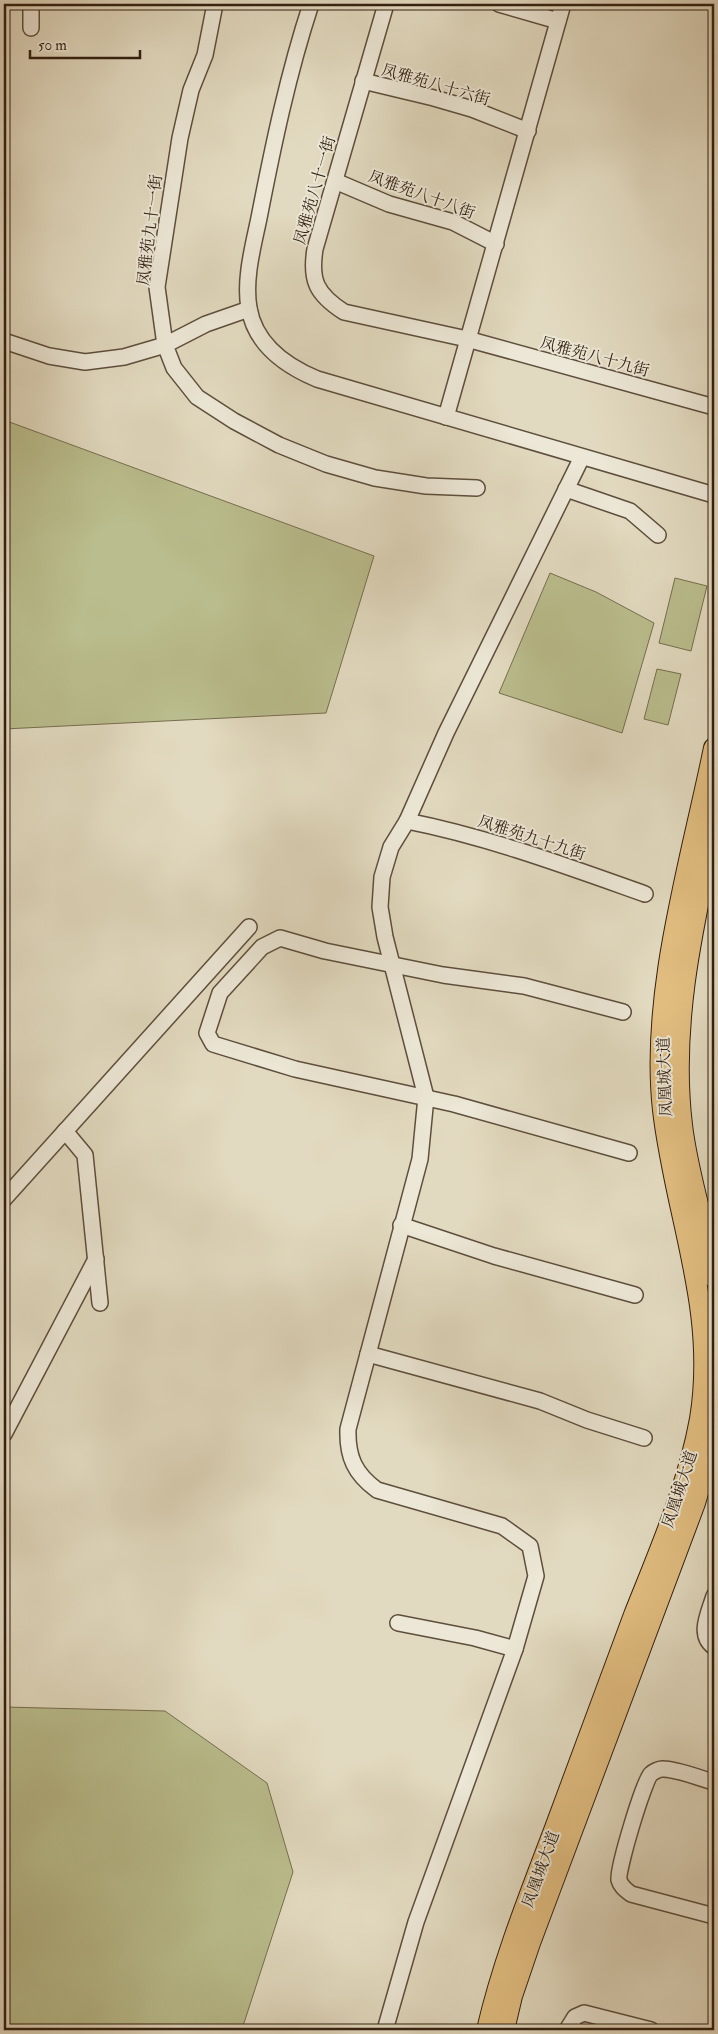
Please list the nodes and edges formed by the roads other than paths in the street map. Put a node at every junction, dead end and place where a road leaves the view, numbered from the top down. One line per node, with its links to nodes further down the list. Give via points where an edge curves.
1 (31, 4): 8 (street)
2 (215, 4): 16 (street, 凤雅苑九十一街, via 205,55 191,90 170,193 157,287)
3 (311, 4): 13 (street, via 271,156 248,277)
4 (386, 4): 9 (street, 凤雅苑八十一街)
5 (499, 4): 7 (street)
6 (563, 4): 7 (street)
7 (558, 21): 10 (street)
8 (31, 28)
9 (363, 81): 10 (street, 凤雅苑八十六街, via 472,109); 11 (street, 凤雅苑八十一街)
10 (528, 131): 12 (street)
11 (335, 180): 12 (street, 凤雅苑八十八街, via 389,204 453,222); 14 (street, 凤雅苑八十一街, via 312,268 316,286 328,301 344,312)
12 (496, 244): 14 (street)
13 (249, 309): 16 (street, via 206,324); 18 (street, via 263,340 294,369 317,380)
14 (467, 339): 17 (street, 凤雅苑八十九街); 18 (street)
15 (4, 341): 16 (street, via 49,356 85,362 124,357)
16 (165, 345): 20 (street, 凤雅苑九十一街, via 174,368 197,398 279,445 326,464 375,478 426,486)
17 (714, 407)
18 (446, 417): 19 (street)
19 (582, 457): 21 (street); 22 (street)
20 (477, 488)
21 (566, 489): 23 (street, via 630,511); 25 (street, via 446,733)
22 (714, 495)
23 (658, 535)
24 (714, 748): 51 (main road, 凤凰城大道, via 668,976 662,1045 663,1109 695,1260 705,1343 706,1367 700,1422 681,1488 537,1874)
25 (407, 821): 27 (street, 凤雅苑九十九街, via 500,845); 29 (street, via 391,847 382,876 380,907)
26 (714, 828): 37 (main road, 凤凰城大道, via 689,948 678,1038 678,1085 682,1128)
27 (645, 894)
28 (248, 927): 32 (street)
29 (393, 965): 30 (street, via 524,986); 31 (street); 31 (street, via 280,938 272,940 262,946 220,993 207,1033 213,1044 236,1052 295,1069)
30 (622, 1012)
31 (426, 1097): 33 (street); 35 (street, via 420,1159)
32 (65, 1131): 34 (street); 36 (street, via 85,1155)
33 (629, 1153)
34 (4, 1199)
35 (401, 1225): 38 (street, via 541,1270); 40 (street)
36 (96, 1259): 39 (street); 41 (street)
37 (714, 1278)
38 (635, 1295)
39 (100, 1303)
40 (368, 1354): 42 (street, via 540,1401); 46 (street, via 348,1430 347,1447 352,1465 362,1480 377,1490 502,1526 530,1546 536,1576)
41 (4, 1434)
42 (644, 1438)
43 (714, 1438): 52 (main road, 凤凰城大道, via 695,1503 530,1943)
44 (714, 1596): 47 (street, via 705,1635)
45 (398, 1623): 46 (street)
46 (515, 1648): 50 (street, via 416,1922)
47 (714, 1648)
48 (714, 1782): 49 (street, via 662,1769 652,1773 632,1826 619,1879 631,1894)
49 (714, 1916)
50 (385, 2030)
51 (487, 2030)
52 (504, 2030)
53 (567, 2030): 54 (street, via 574,2017 584,2013)
54 (651, 2030)

